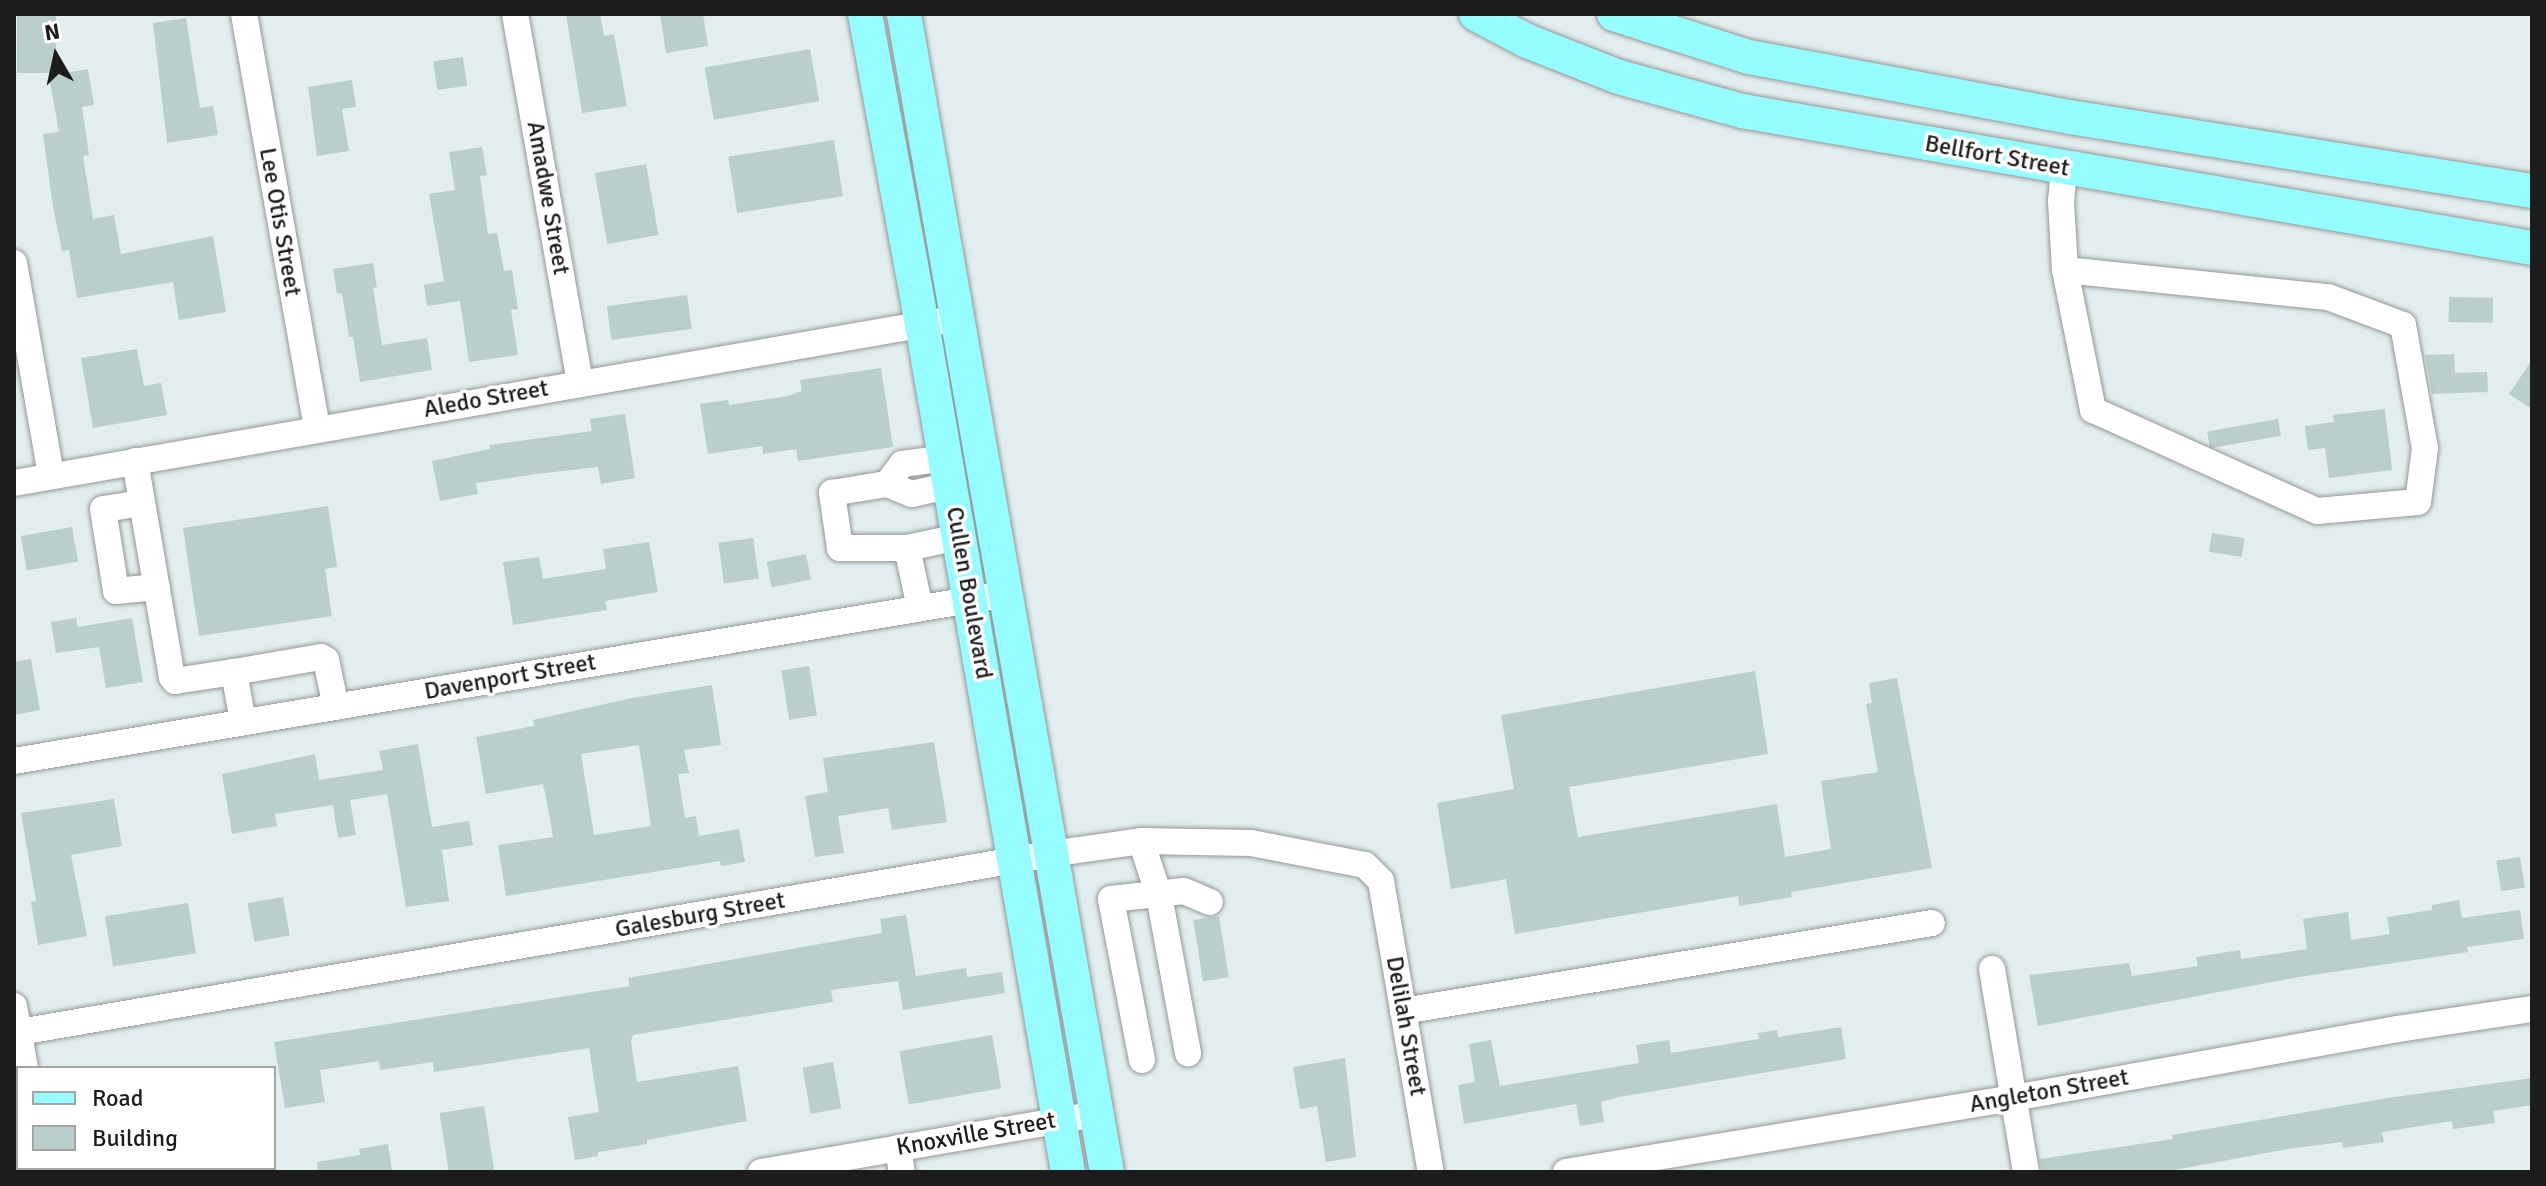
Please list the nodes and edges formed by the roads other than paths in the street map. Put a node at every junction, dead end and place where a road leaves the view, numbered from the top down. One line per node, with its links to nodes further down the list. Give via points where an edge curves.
1 (244, 14): 20 (street, Lee Otis Street)
2 (515, 14): 19 (street, Amadwe Street)
3 (865, 14): 18 (main road, Cullen Boulevard)
4 (904, 14): 17 (main road, Cullen Boulevard)
5 (1476, 14): 8 (main road, Bellfort Street, via 1527,41 1619,77)
6 (1614, 14): 7 (main road)
7 (1749, 57): 8 (main road); 9 (main road)
8 (1742, 111): 10 (main road, Bellfort Street)
9 (2070, 117): 10 (main road); 11 (main road)
10 (2064, 168): 13 (main road, Bellfort Street); 16 (street)
11 (2391, 169): 12 (main road); 13 (main road)
12 (2532, 191)
13 (2380, 223): 14 (main road, Bellfort Street)
14 (2532, 248)
15 (14, 263): 23 (street)
16 (2065, 270): 16 (street, via 2093,410 2317,511 2418,502 2425,448 2403,325 2328,297)
17 (959, 318): 18 (street, Aledo Street); 29 (main road, Cullen Boulevard)
18 (922, 324): 19 (street, Aledo Street); 22 (main road, Cullen Boulevard)
19 (580, 383): 20 (street, Aledo Street)
20 (317, 430): 21 (street, Aledo Street)
21 (135, 461): 23 (street, Aledo Street); 25 (street)
22 (948, 471): 26 (main road, Cullen Boulevard); 27 (street, via 902,464 887,484 832,493 840,548)
23 (51, 476): 24 (street, Aledo Street)
24 (14, 483)
25 (142, 503): 28 (street); 28 (street, via 103,509 116,591)
26 (959, 537): 27 (street); 30 (main road, Cullen Boulevard)
27 (907, 548): 31 (street)
28 (157, 587): 32 (street, via 175,681)
29 (1006, 594): 30 (street, Davenport Street); 37 (main road, Cullen Boulevard)
30 (970, 600): 31 (street, Davenport Street); 38 (main road, Cullen Boulevard)
31 (920, 608): 33 (street, Davenport Street)
32 (234, 672): 33 (street, via 321,657); 34 (street)
33 (336, 707): 34 (street, Davenport Street)
34 (243, 722): 35 (street, Davenport Street)
35 (14, 761)
36 (1141, 841): 37 (street, Galesburg Street); 39 (street, Galesburg Street, via 1251,843 1365,865); 40 (street)
37 (1050, 854): 38 (street, Galesburg Street); 52 (main road, Cullen Boulevard)
38 (1015, 861): 47 (street, Galesburg Street); 53 (main road, Cullen Boulevard)
39 (1381, 881): 46 (street, Delilah Street)
40 (1159, 895): 41 (street, via 1184,891); 48 (street); 49 (street, via 1111,899)
41 (1210, 902)
42 (1932, 923): 46 (street)
43 (1992, 969): 51 (street)
44 (14, 1006): 47 (street)
45 (2532, 1009): 51 (street, Angleton Street)
46 (1403, 1011): 59 (street, Delilah Street)
47 (17, 1033): 50 (street)
48 (1188, 1053)
49 (1142, 1060)
50 (25, 1066)
51 (2014, 1098): 60 (street, Angleton Street); 61 (street)
52 (1097, 1114): 53 (street, Knoxville Street); 58 (main road, Cullen Boulevard)
53 (1059, 1120): 54 (street, Knoxville Street); 57 (main road, Cullen Boulevard)
54 (900, 1160): 55 (street, Knoxville Street)
55 (852, 1164): 56 (street, Knoxville Street)
56 (761, 1172)
57 (1068, 1172)
58 (1107, 1172)
59 (1431, 1172)
60 (1566, 1172)
61 (2026, 1172)

